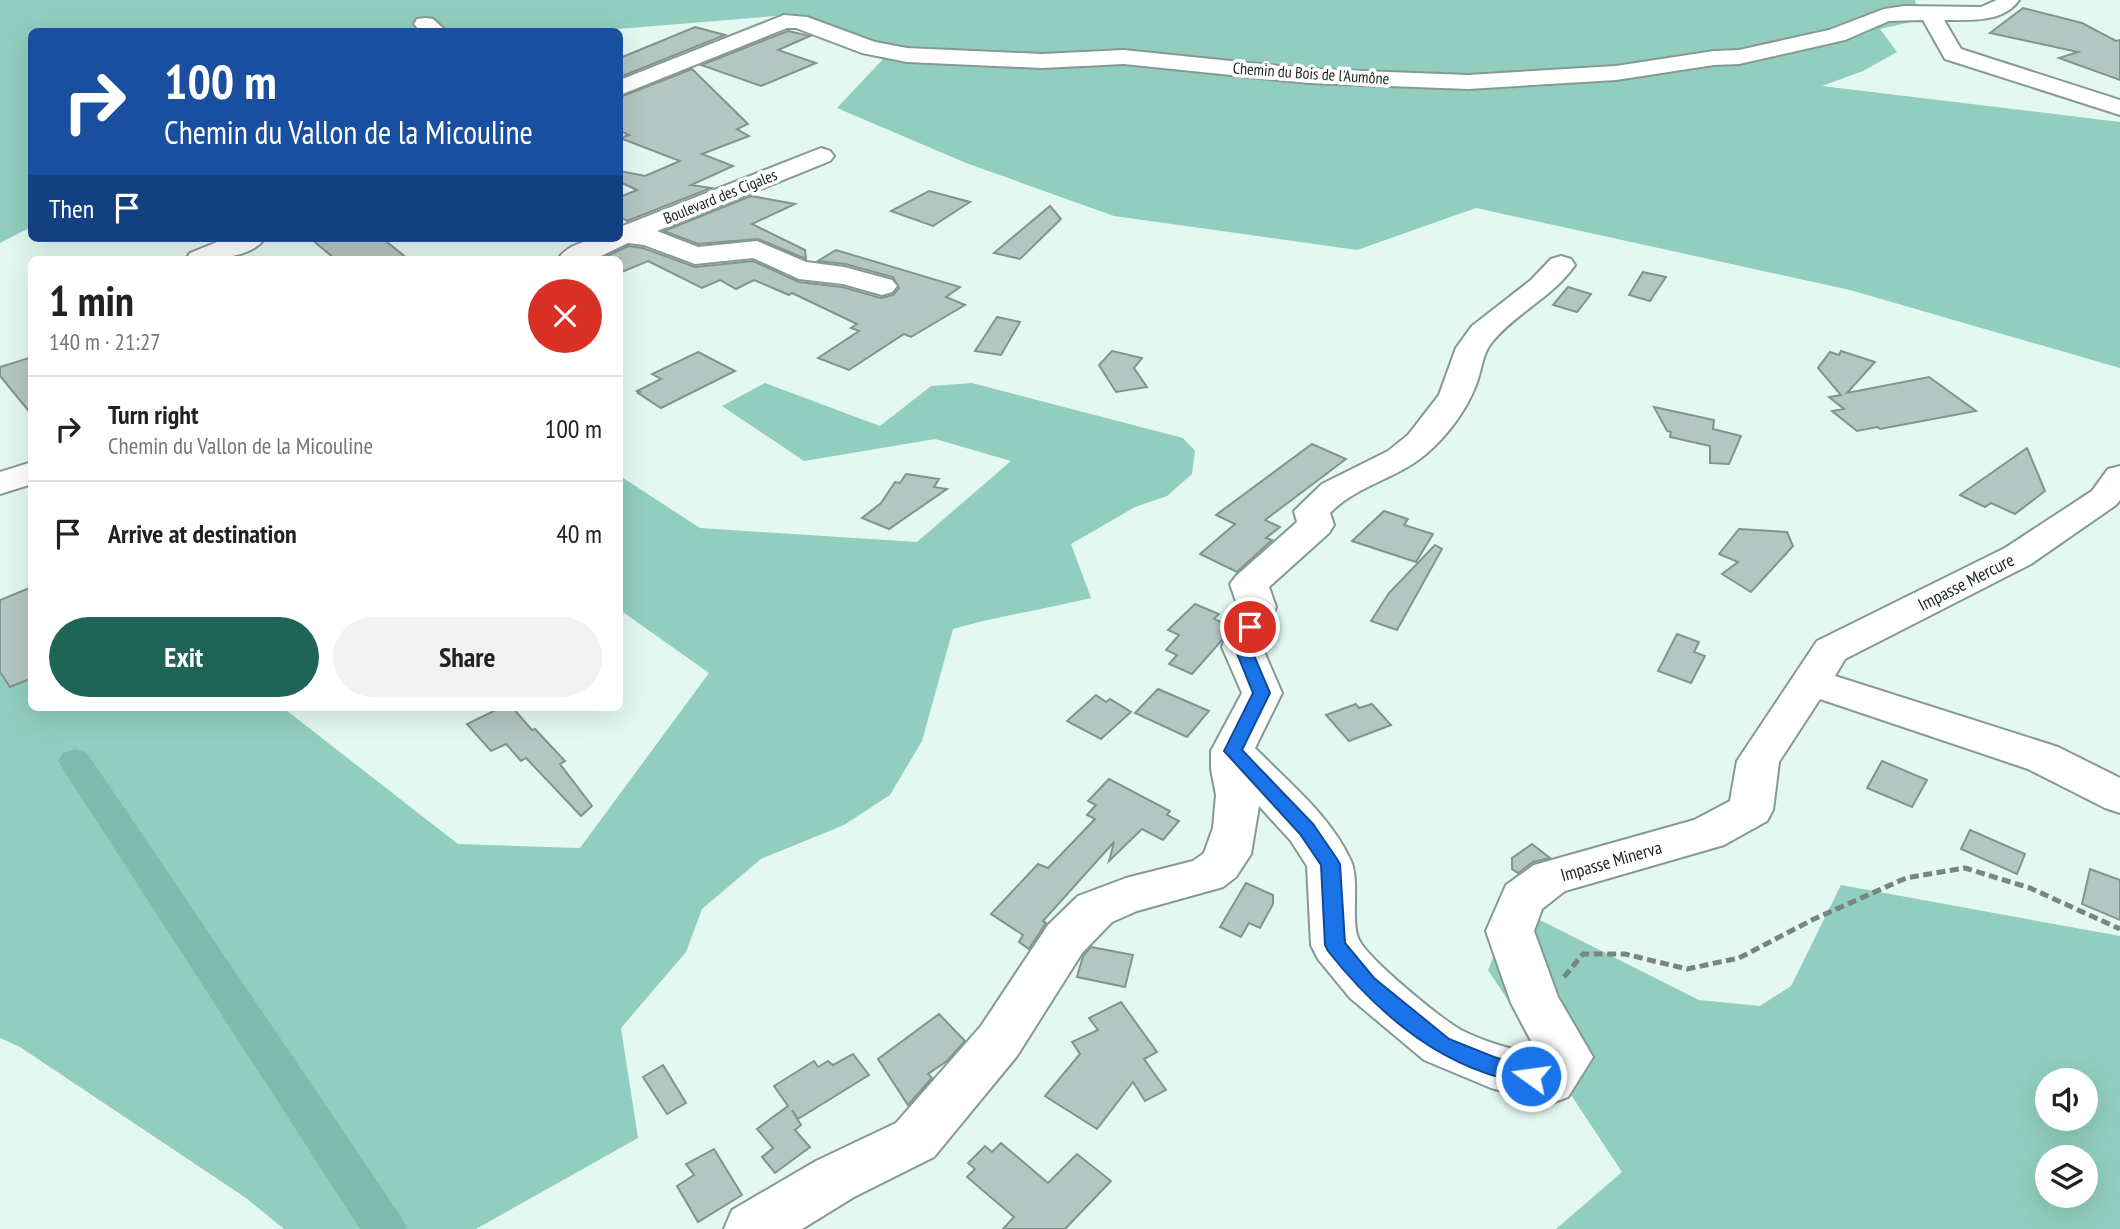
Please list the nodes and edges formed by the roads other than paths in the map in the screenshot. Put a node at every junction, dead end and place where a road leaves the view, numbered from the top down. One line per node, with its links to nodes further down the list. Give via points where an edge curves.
1 (2009, 0): 2 (street, Chemin du Bois de l'Aumône, via 1981,13)
2 (1930, 14): 3 (street, Chemin du Bois de l'Aumône, via 1884,15 1824,39 1739,57 1616,73 1468,82 1309,76 1124,57 1042,61 907,55 784,21); 4 (street, via 1953,54)
3 (623, 85)
4 (2120, 108)
5 (821, 156): 6 (street, Boulevard des Cigales)
6 (623, 235)
7 (623, 236): 13 (street, via 650,238 695,256 757,248 799,270)
8 (241, 242): 10 (street)
9 (607, 242): 11 (street, Boulevard des Cigales)
10 (207, 256)
11 (578, 256)
12 (1561, 265): 18 (street, via 1473,345 1464,376 1433,428 1412,449 1324,497 1312,511 1316,525 1249,584 1257,607 1242,646 1262,693)
13 (881, 286)
14 (28, 474): 16 (street)
15 (2120, 476): 17 (street, Impasse Mercure, via 2104,498 2018,556 1831,650)
16 (0, 484)
17 (1811, 682): 18 (street, Impasse Minerva, via 1758,761 1751,810 1708,833 1550,878 1522,898 1510,931 1536,1003 1567,1057 1550,1081 1491,1066 1442,1045 1367,984 1335,945 1330,864 1307,829); 19 (street, via 2043,758)
18 (1232, 751): 20 (street, via 1238,795 1235,828 1220,866 1207,875 1095,909 1065,939 999,1041 915,1140 835,1179)
19 (2120, 797)
20 (752, 1229)

